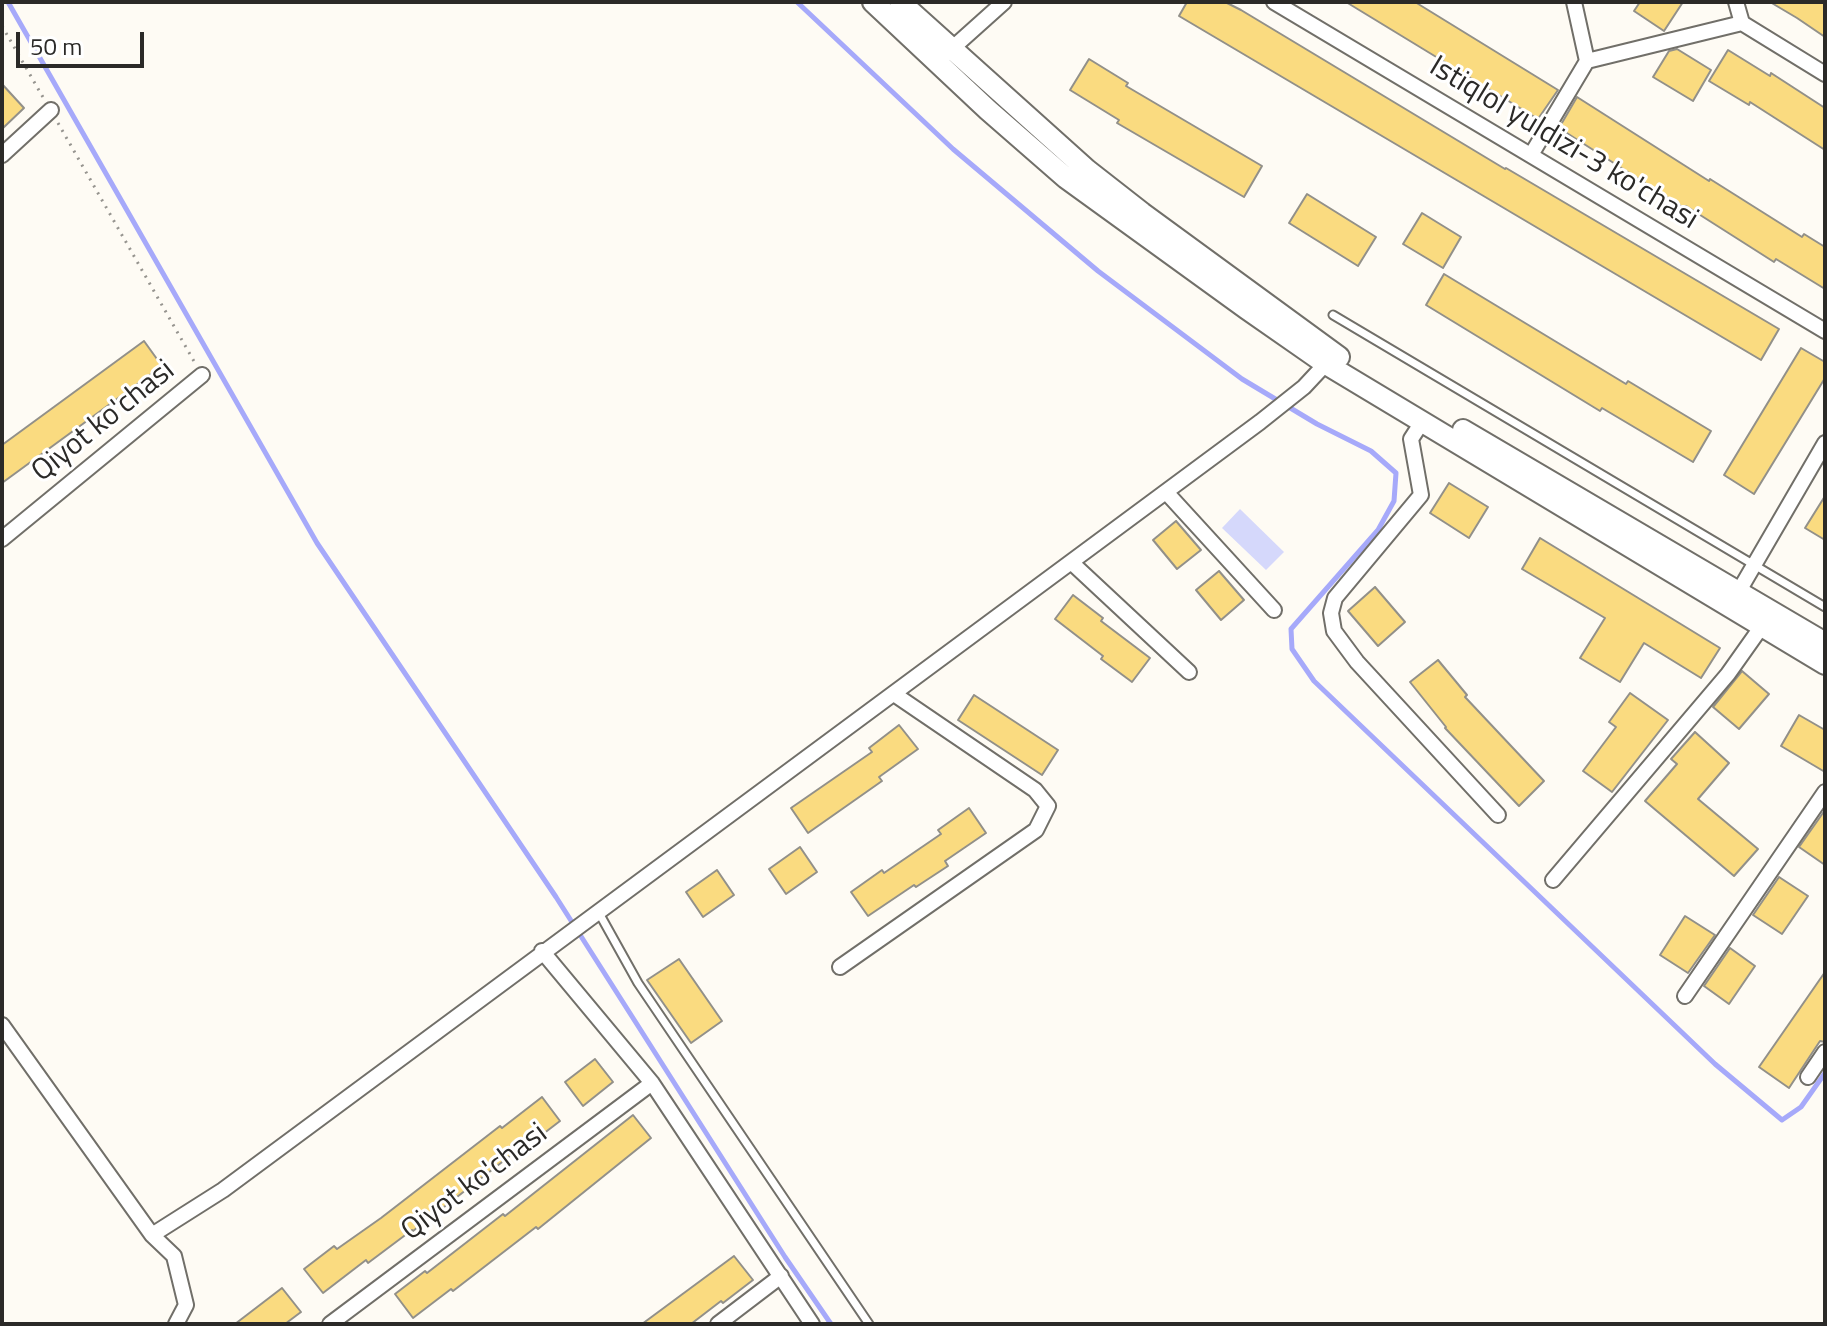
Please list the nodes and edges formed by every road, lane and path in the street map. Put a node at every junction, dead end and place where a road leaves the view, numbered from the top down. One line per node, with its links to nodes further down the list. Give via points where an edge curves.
1 (873, 2): 9 (main road)
2 (900, 2): 9 (main road)
3 (1004, 2): 9 (street)
4 (1274, 2): 14 (street, Istiqlol yuldizi-3 ko'chasi)
5 (1574, 2): 10 (street)
6 (1736, 2): 7 (street)
7 (1742, 23): 10 (street); 11 (street)
8 (2, 26): 12 (path)
9 (944, 55): 17 (main road)
10 (1587, 61): 14 (street)
11 (1825, 74)
12 (51, 110): 13 (street); 18 (path)
13 (2, 155)
14 (1531, 155): 16 (street, Istiqlol yuldizi-3 ko'chasi)
15 (1333, 315): 24 (lane)
16 (1825, 331)
17 (1330, 359): 19 (main road); 21 (street, via 1304,387); 25 (main road)
18 (202, 375): 22 (street, Qiyot ko'chasi)
19 (1422, 422): 28 (main road); 34 (street, via 1411,439 1421,495 1335,598 1334,631)
20 (1825, 443): 24 (street)
21 (1166, 492): 23 (street); 27 (street)
22 (2, 539)
23 (1071, 562): 31 (street); 32 (street)
24 (1753, 564): 25 (street); 26 (lane)
25 (1739, 591): 29 (main road)
26 (1825, 607)
27 (1274, 610)
28 (1762, 626): 30 (main road); 35 (street, via 1728,674)
29 (1825, 643)
30 (1825, 664)
31 (1189, 672)
32 (894, 694): 36 (street); 38 (street, via 1035,790 1048,806 1036,830)
33 (1825, 792): 39 (street)
34 (1498, 815)
35 (1553, 880)
36 (599, 913): 37 (street); 50 (lane, via 638,983)
37 (542, 951): 43 (street); 44 (street, via 223,1190)
38 (840, 967)
39 (1685, 996)
40 (2, 1025): 44 (street)
41 (1825, 1052): 42 (street)
42 (1808, 1077)
43 (652, 1083): 45 (street); 47 (street, Qiyot ko'chasi)
44 (152, 1235): 46 (street, via 174,1256 186,1305)
45 (781, 1276): 48 (street); 49 (street)
46 (176, 1324)
47 (330, 1324)
48 (718, 1324)
49 (812, 1324)
50 (869, 1324)

